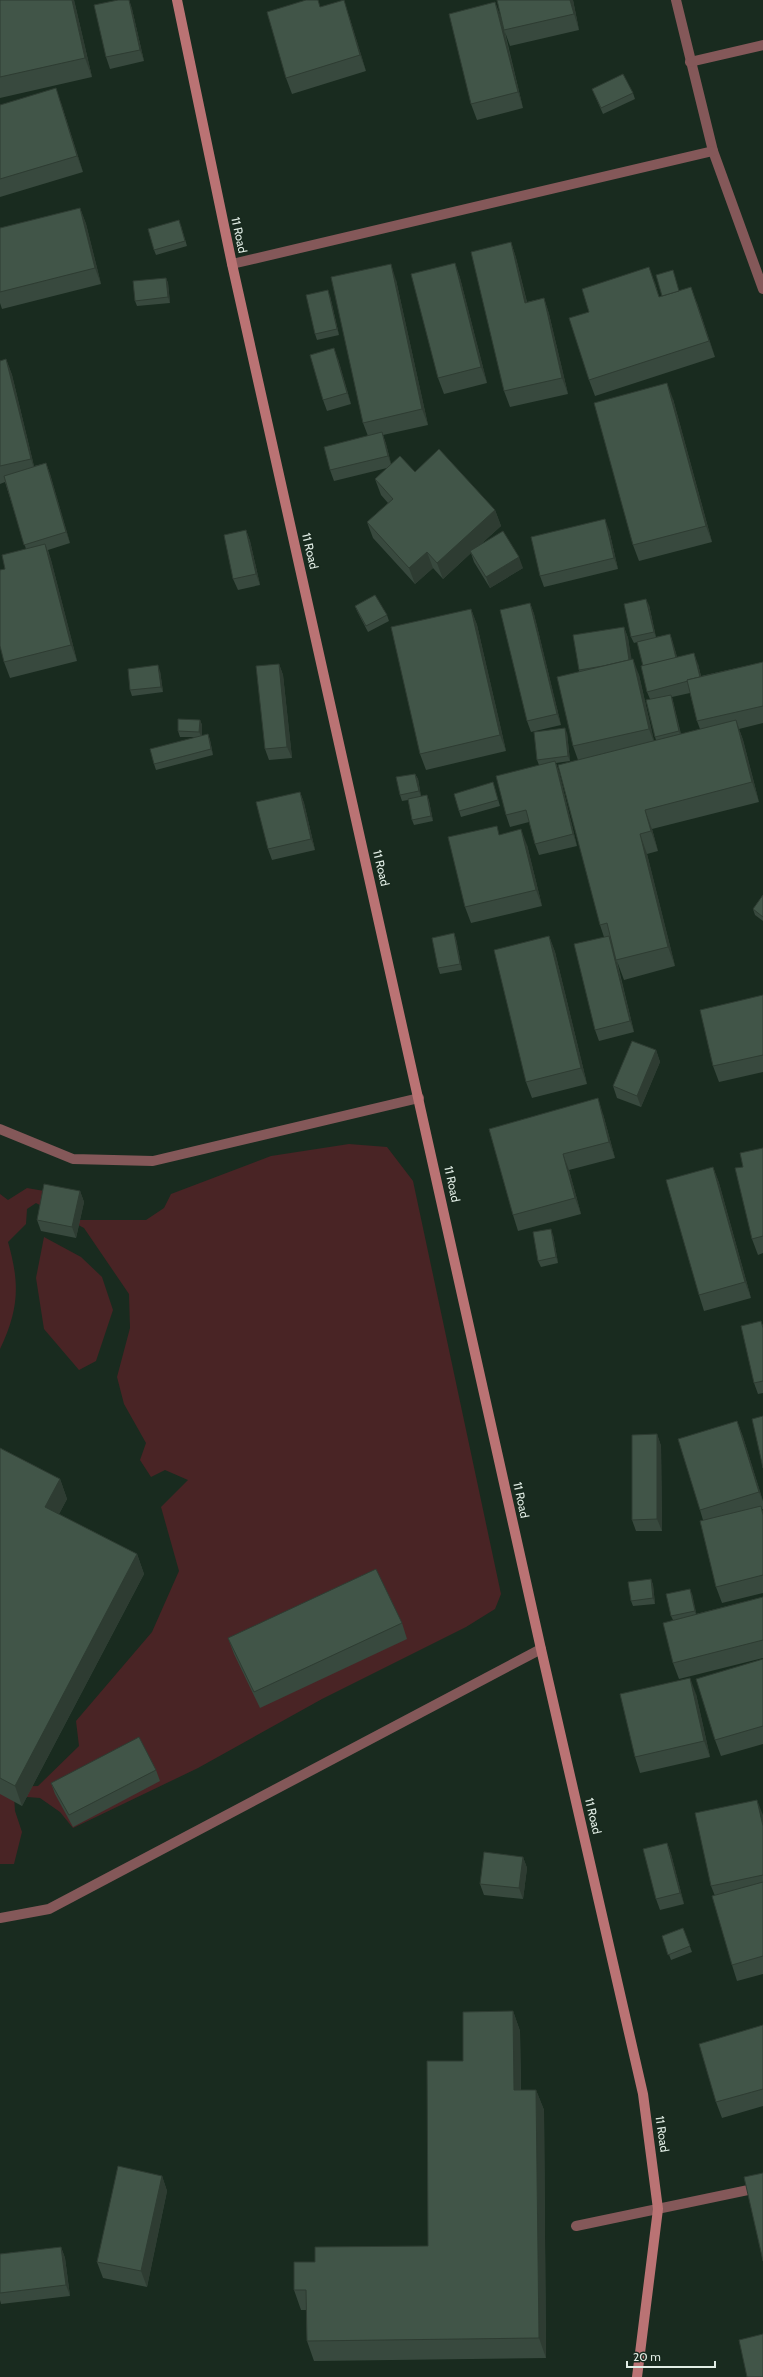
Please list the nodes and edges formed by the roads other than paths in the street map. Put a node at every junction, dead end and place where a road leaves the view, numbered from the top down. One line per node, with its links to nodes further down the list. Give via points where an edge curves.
1 (177, 0): 6 (street, 11 Road)
2 (676, 0): 4 (street)
3 (763, 45): 4 (street)
4 (690, 62): 5 (street)
5 (713, 151): 6 (street); 7 (street)
6 (232, 264): 8 (street, 11 Road)
7 (763, 289)
8 (419, 1098): 9 (street, via 153,1160 73,1159); 10 (street, 11 Road)
9 (0, 1130)
10 (541, 1649): 11 (street, via 49,1909); 13 (street, 11 Road, via 643,2094)
11 (0, 1918)
12 (763, 2187): 13 (street)
13 (658, 2209): 14 (street); 15 (street, 11 Road)
14 (576, 2226)
15 (637, 2377)

